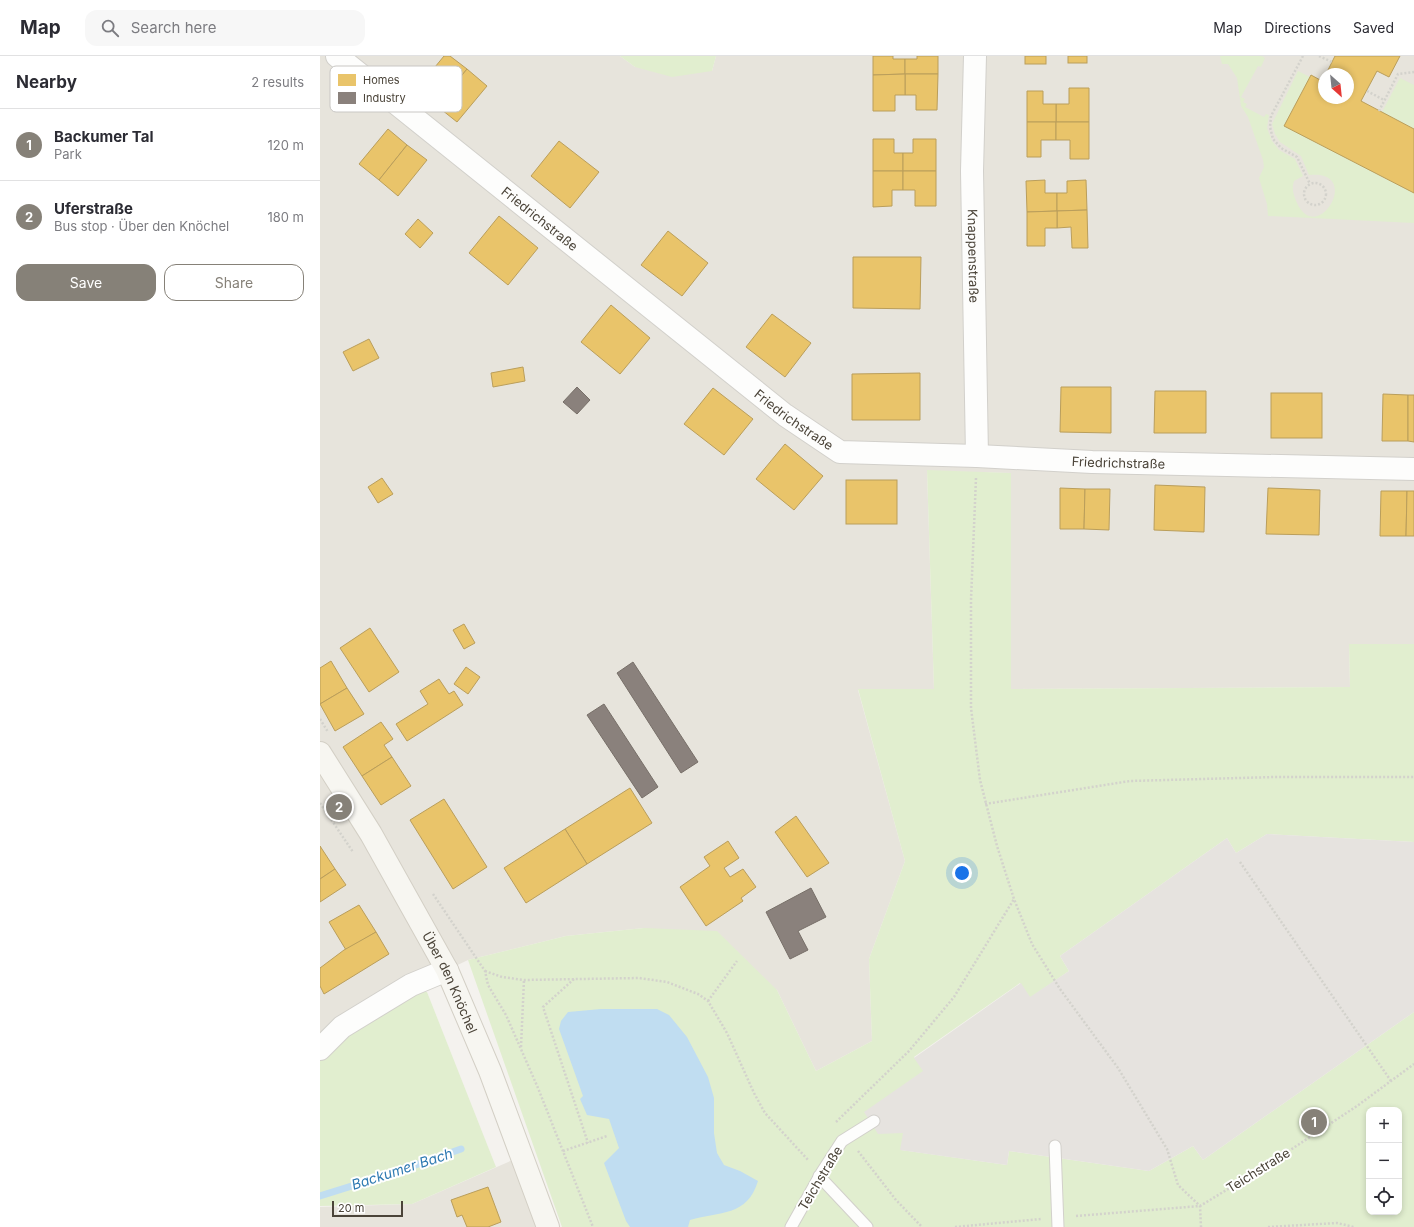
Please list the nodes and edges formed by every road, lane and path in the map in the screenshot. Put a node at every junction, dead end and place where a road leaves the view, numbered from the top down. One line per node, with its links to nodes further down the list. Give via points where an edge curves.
1 (338, 56): 6 (street, Friedrichstraße)
2 (975, 56): 13 (street, Knappenstraße, via 972,171)
3 (1303, 56): 12 (path, via 1271,116 1270,127 1277,144 1300,161)
4 (1319, 56): 5 (path)
5 (1332, 62)
6 (350, 66)
7 (1414, 72): 9 (path, via 1398,74)
8 (1366, 91): 9 (path)
9 (1384, 100): 10 (path)
10 (1379, 111)
11 (408, 112): 13 (street, Friedrichstraße, via 785,415 840,452)
12 (1310, 184): 12 (path, via 1317,184 1323,188 1326,194 1320,204 1310,204 1305,199 1304,192)
13 (977, 456): 14 (street, Friedrichstraße, via 1092,462); 17 (path, via 970,669 972,715)
14 (1414, 469)
15 (320, 753): 21 (main road, Über den Knöchel, via 371,834)
16 (1414, 777): 17 (path, via 1130,780)
17 (985, 804): 19 (path)
18 (1240, 862): 28 (path)
19 (1014, 898): 30 (path, via 954,997 909,1051); 37 (path, via 1032,944 1045,966 1122,1075 1167,1149 1178,1184)
20 (737, 961): 24 (path)
21 (448, 970): 25 (street, via 411,985 342,1027); 40 (main road, Über den Knöchel, via 490,1071)
22 (574, 979): 23 (path); 24 (path, via 639,978 660,981 685,989); 33 (path, via 543,1007)
23 (524, 980): 26 (path); 26 (path, via 502,977 485,971 488,984 506,1015)
24 (708, 1001): 36 (path, via 727,1033 765,1113)
25 (320, 1049)
26 (521, 1049): 35 (path)
27 (1414, 1064): 28 (path, Teichstraße)
28 (1391, 1081): 37 (path, Teichstraße, via 1266,1166)
29 (874, 1121): 32 (lane, Teichstraße)
30 (833, 1125)
31 (607, 1136): 33 (path)
32 (848, 1137): 36 (lane, Teichstraße, via 842,1141); 44 (path, via 896,1200)
33 (588, 1143): 35 (path)
34 (1055, 1146): 38 (lane)
35 (563, 1151): 41 (path)
36 (820, 1174): 42 (lane, Teichstraße); 43 (lane)
37 (1200, 1206): 38 (path); 46 (path)
38 (1058, 1222): 45 (path)
39 (1295, 1226): 47 (path); 48 (path, via 1337,1223)
40 (548, 1227)
41 (593, 1227)
42 (791, 1227)
43 (867, 1227)
44 (922, 1227)
45 (955, 1227)
46 (1201, 1227)
47 (1268, 1227)
48 (1354, 1227)

